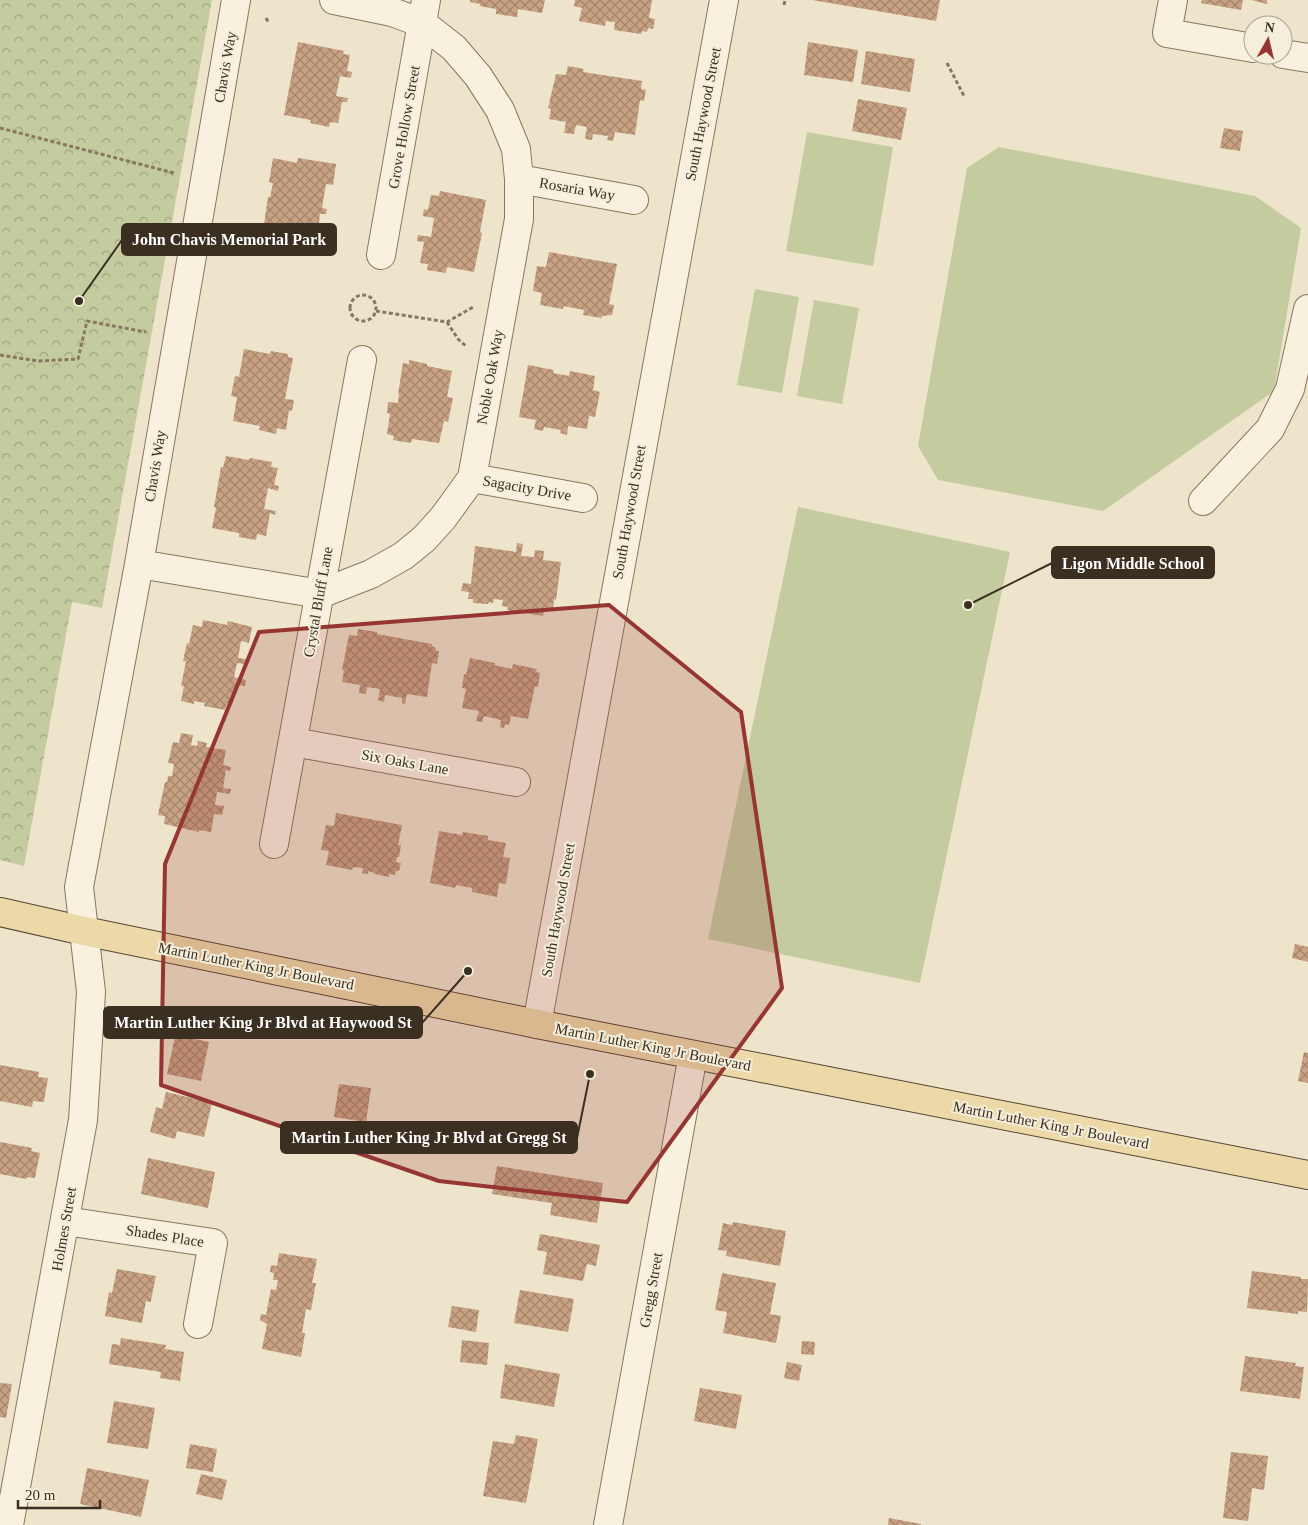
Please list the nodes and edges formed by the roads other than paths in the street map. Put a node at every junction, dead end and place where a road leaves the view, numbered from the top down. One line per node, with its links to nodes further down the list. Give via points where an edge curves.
1 (236, 0): 17 (street, Chavis Way)
2 (334, 0): 5 (street, Noble Oak Way, via 392,12)
3 (724, 0): 24 (street, South Haywood Street)
4 (1173, 0): 6 (street, via 1167,33)
5 (424, 12): 9 (street, Noble Oak Way, via 478,76 500,110 516,149); 11 (street, Grove Hollow Street)
6 (1243, 46)
7 (1293, 56): 8 (street)
8 (1308, 58)
9 (519, 179): 10 (street, Rosaria Way); 14 (street, Noble Oak Way, via 519,219)
10 (634, 200)
11 (381, 255)
12 (1308, 309): 16 (street, via 1290,389 1270,429)
13 (362, 360): 18 (street, Crystal Bluff Lane)
14 (472, 478): 15 (street, Sagacity Drive); 18 (street, Noble Oak Way, via 443,518 404,556 371,574)
15 (583, 498)
16 (1203, 501)
17 (139, 564): 18 (street); 23 (street, Chavis Way, via 79,887)
18 (320, 594): 19 (street, Crystal Bluff Lane)
19 (293, 742): 20 (street, Six Oaks Lane); 21 (street, Crystal Bluff Lane)
20 (516, 782)
21 (274, 844)
22 (0, 912): 23 (main road, Martin Luther King Jr Boulevard)
23 (84, 931): 24 (main road, Martin Luther King Jr Boulevard); 27 (street, Holmes Street, via 91,992 89,1051 83,1120)
24 (537, 1024): 25 (main road, Martin Luther King Jr Boulevard)
25 (694, 1055): 26 (main road, Martin Luther King Jr Boulevard); 30 (street, Gregg Street)
26 (1308, 1175)
27 (65, 1221): 28 (street, Shades Place, via 213,1243); 29 (street, Holmes Street)
28 (198, 1324)
29 (9, 1525)
30 (608, 1525)

